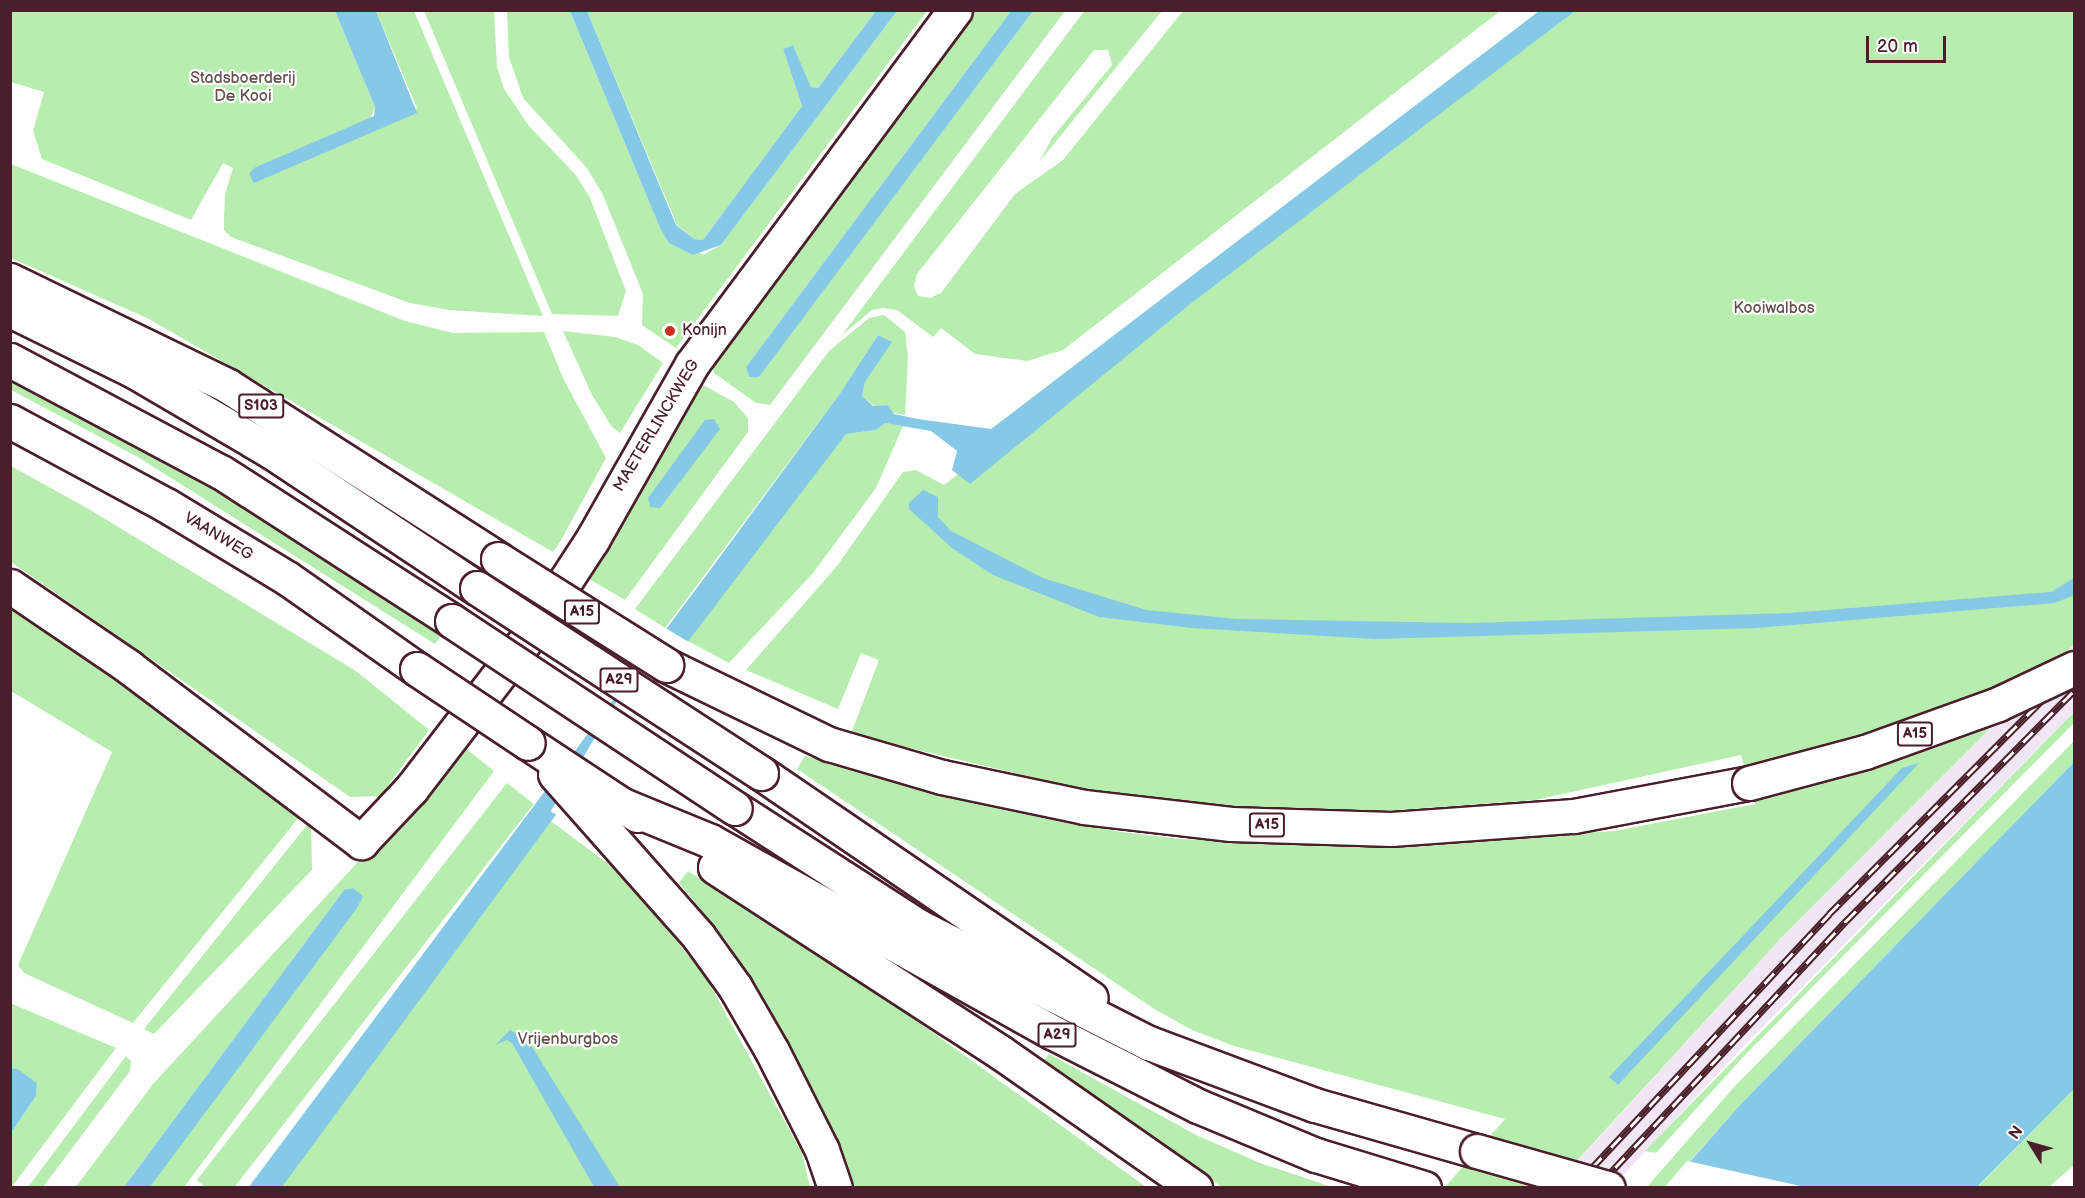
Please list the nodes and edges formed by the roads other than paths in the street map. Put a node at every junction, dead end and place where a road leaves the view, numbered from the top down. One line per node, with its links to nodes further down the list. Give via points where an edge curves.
1 (955, 10): 7 (main road, MAETERLINCKWEG, via 692,364 592,540 532,632 411,789 361,842 129,667)
2 (10, 279): 6 (main road, S103, via 228,386)
3 (10, 310): 8 (main road, S103, via 134,371 272,452)
4 (10, 360): 12 (main road, A29, bridge, via 221,471 918,926)
5 (10, 421): 10 (main road, VAANWEG, bridge, via 166,505 287,578)
6 (498, 559): 9 (main road, A15, bridge, via 700,685 829,744 953,780 1084,807 1231,824 1391,829 1563,817 1749,783 1876,748 1998,704)
7 (10, 586)
8 (477, 588): 12 (main road, A29, bridge, via 761,773 1083,991)
9 (2074, 668)
10 (528, 743): 11 (main road, A29, via 620,804); 13 (main road, via 667,899 735,987 822,1150)
11 (704, 849): 14 (main road, A29); 15 (main road, A29, via 1198,1106 1316,1155)
12 (1149, 1043): 16 (main road, A29, bridge, via 1315,1106)
13 (835, 1188)
14 (1195, 1188)
15 (1424, 1188)
16 (1608, 1188)

